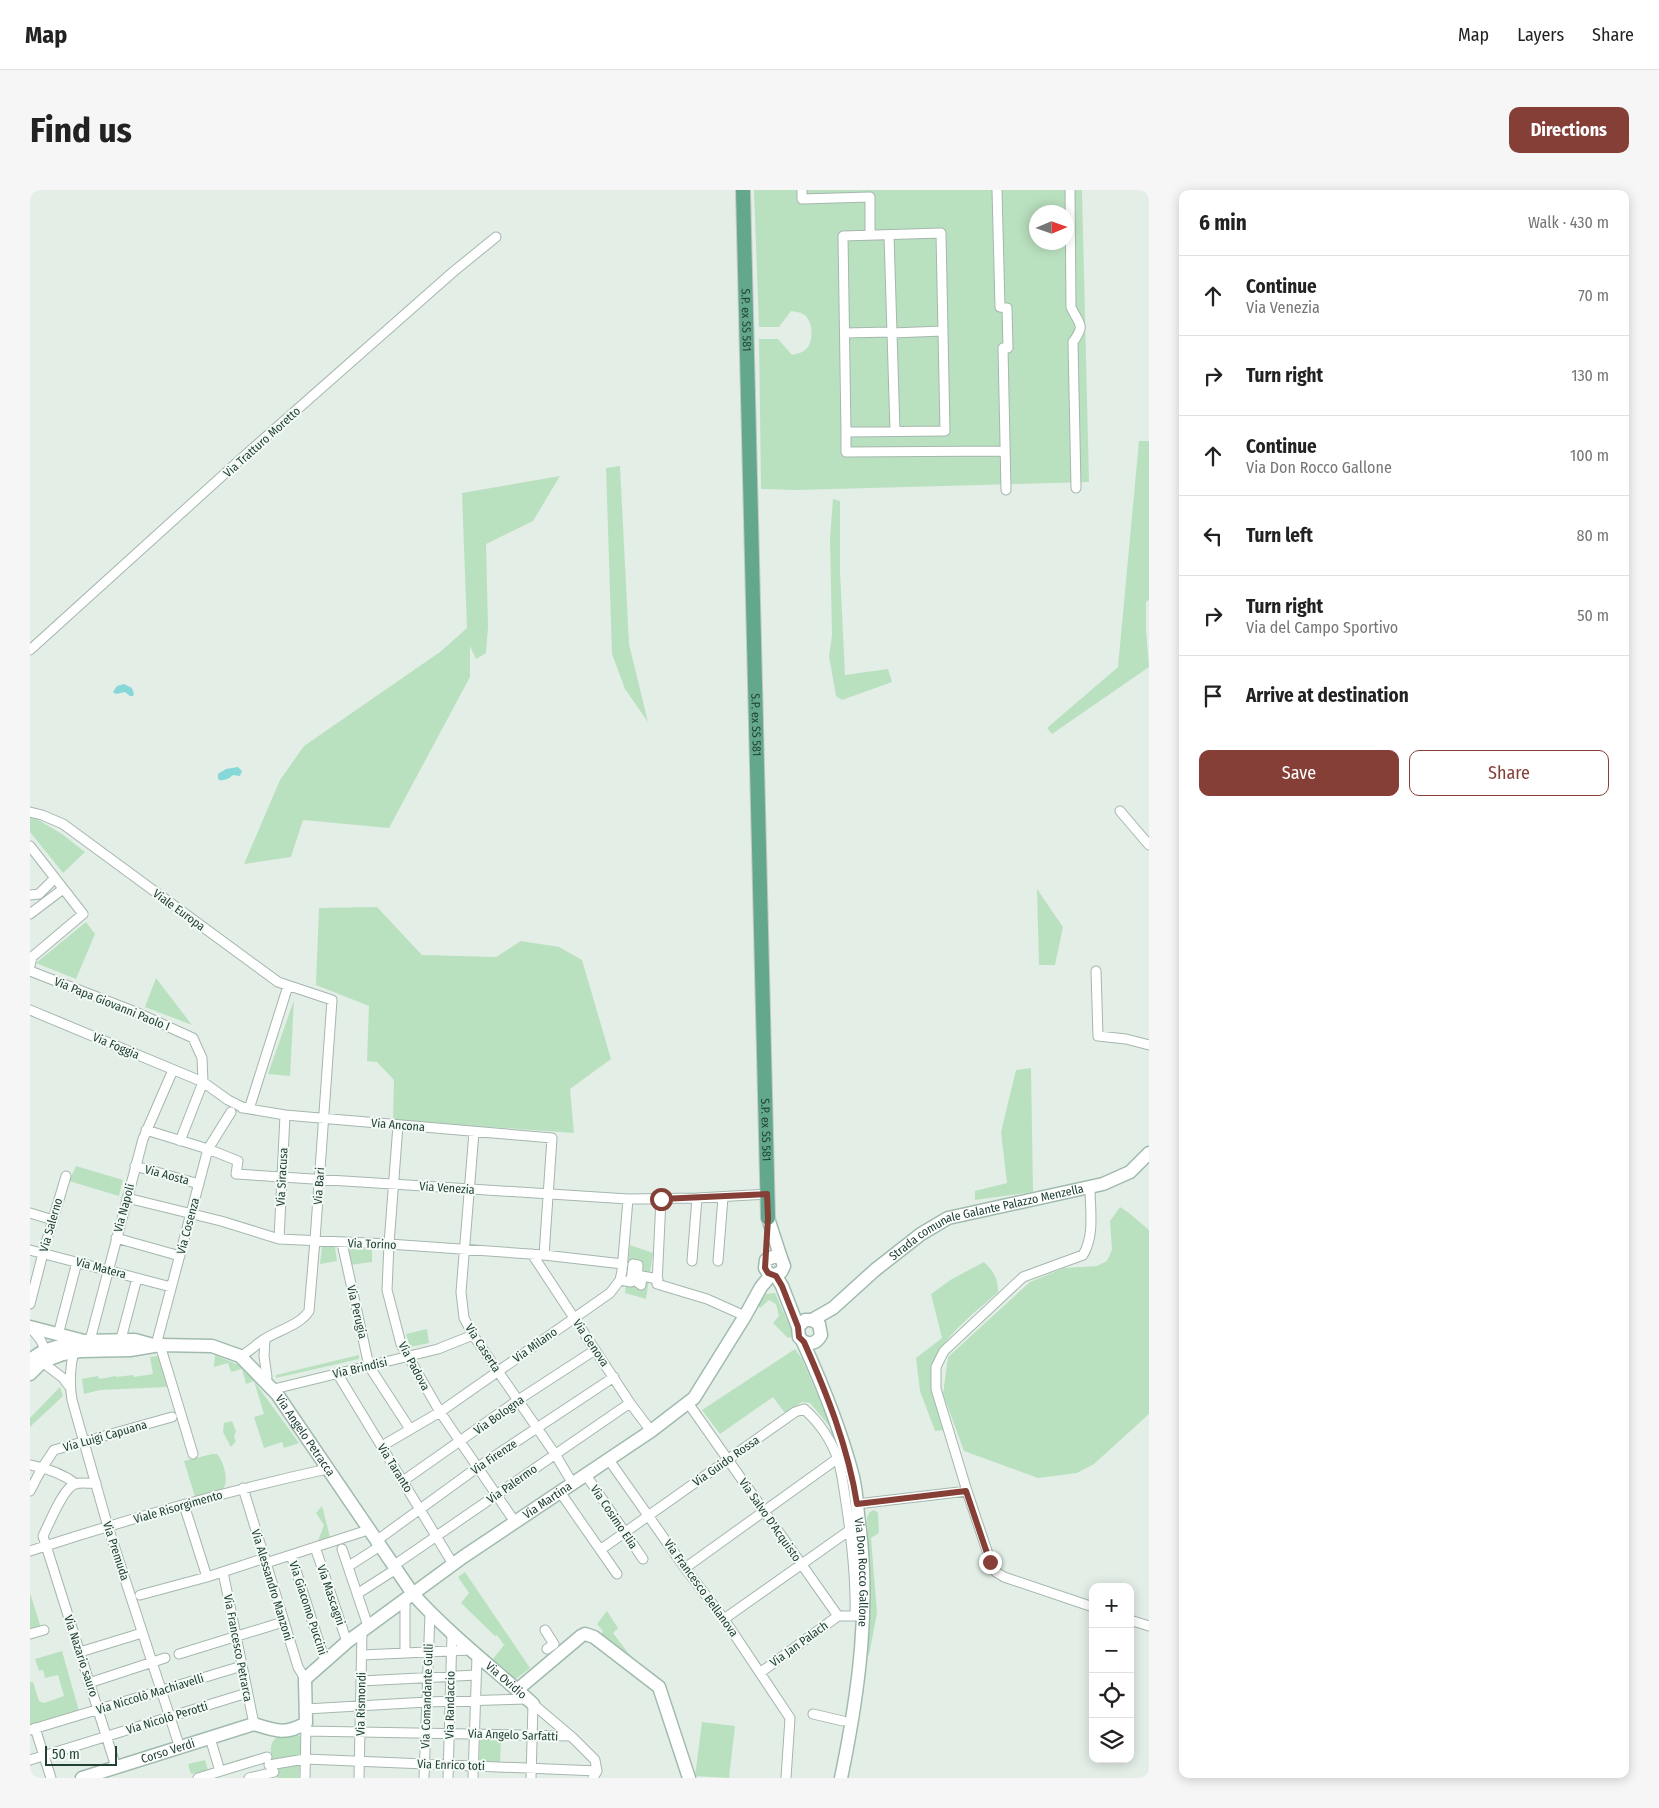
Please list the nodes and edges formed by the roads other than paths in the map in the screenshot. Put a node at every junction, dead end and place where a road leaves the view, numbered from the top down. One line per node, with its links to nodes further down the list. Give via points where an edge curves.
1 (743, 190): 54 (main road, S.P. ex SS 581)
2 (802, 190): 5 (street, via 802,200 870,197)
3 (997, 190): 13 (street, via 1000,307 1006,308 1008,348 1003,348)
4 (1070, 190): 14 (street, via 1071,307 1085,328 1072,342)
5 (870, 235): 6 (street); 10 (street, via 844,236)
6 (889, 235): 8 (street, via 940,233); 9 (street)
7 (496, 237): 16 (street, Via Tratturo Moretto, via 242,458)
8 (943, 331): 9 (street); 11 (street, via 945,431)
9 (890, 332): 10 (street); 11 (street)
10 (846, 333): 12 (street)
11 (895, 431): 12 (street)
12 (846, 432): 13 (street, via 846,452)
13 (1005, 451): 15 (street)
14 (1076, 488)
15 (1006, 490)
16 (30, 650)
17 (1120, 811): 19 (street)
18 (30, 812): 28 (street, Viale Europa, via 63,824 278,982)
19 (1149, 845)
20 (30, 846): 21 (street)
21 (55, 878): 22 (street); 23 (street, via 39,894)
22 (63, 888): 24 (street); 25 (street, via 83,914 32,957)
23 (30, 895)
24 (30, 914)
25 (30, 966)
26 (30, 971): 33 (street, Via Papa Giovanni Paolo I, via 193,1038 202,1058)
27 (1096, 971): 31 (street, via 1098,1036)
28 (288, 986): 29 (street, Viale Europa); 35 (street, via 250,1106)
29 (332, 1000): 38 (street, Via Bari)
30 (30, 1010): 32 (street, Via Foggia)
31 (1149, 1045)
32 (172, 1070): 33 (street, Via Foggia); 40 (street, Via Napoli)
33 (203, 1082): 34 (street, Via Foggia); 42 (street)
34 (228, 1100): 35 (street, Via Foggia); 36 (street)
35 (244, 1108): 36 (street); 37 (street, Via Ancona)
36 (231, 1112): 43 (street, Via Cosenza)
37 (285, 1115): 38 (street, Via Ancona); 47 (street, Via Siracusa)
38 (324, 1118): 39 (street, Via Ancona); 48 (street, Via Bari)
39 (398, 1125): 41 (street, Via Ancona); 50 (street, Via Padova)
40 (146, 1130): 42 (street, Via Venezia); 45 (street, Via Napoli)
41 (474, 1132): 52 (street, Via Caserta); 53 (street, Via Ancona, via 552,1138)
42 (180, 1141): 43 (street, Via Venezia)
43 (208, 1150): 47 (street, Via Venezia, via 238,1161 236,1174); 49 (street, Via Cosenza)
44 (1148, 1154): 51 (street, Strada comunale Galante Palazzo Menzella, via 1130,1172)
45 (135, 1166): 49 (street, Via Aosta); 56 (street, Via Napoli)
46 (66, 1176): 63 (street, Via Salerno)
47 (283, 1178): 48 (street, Via Venezia); 65 (street, Via Siracusa)
48 (320, 1179): 50 (street, Via Venezia); 66 (street, Via Bari)
49 (199, 1184): 61 (street, Via Cosenza)
50 (393, 1184): 52 (street, Via Venezia); 68 (street, Via Padova)
51 (1090, 1187): 86 (street, Strada comunale Galante Palazzo Menzella, via 948,1218 890,1258); 137 (street, via 1091,1234 1083,1255 1023,1277 944,1351 936,1367 936,1389)
52 (470, 1189): 53 (street, Via Venezia); 70 (street, Via Caserta)
53 (547, 1194): 59 (street, Via Venezia); 73 (street)
54 (767, 1194): 55 (street, Via Venezia); 62 (main road, S.P. ex SS 581)
55 (723, 1197): 57 (street, Via Venezia); 76 (street)
56 (127, 1198): 61 (street, Via Torino); 64 (street, Via Napoli)
57 (697, 1198): 58 (street, Via Venezia); 75 (street)
58 (661, 1199): 59 (street, Via Venezia); 82 (street)
59 (628, 1200): 78 (street)
60 (30, 1213): 63 (street)
61 (191, 1214): 65 (street, Via Torino); 74 (street, Via Cosenza)
62 (768, 1218): 79 (street)
63 (53, 1220): 71 (street, Via Salerno)
64 (116, 1238): 74 (street); 80 (street, Via Napoli)
65 (279, 1239): 66 (street, Via Torino)
66 (316, 1240): 67 (street, Via Torino); 98 (street, Via Bari, via 309,1311 304,1318)
67 (342, 1243): 68 (street, Via Torino); 102 (street, Via Perugia)
68 (389, 1244): 70 (street, Via Torino); 101 (street, Via Padova, via 387,1290)
69 (30, 1250): 71 (street, Via Matera)
70 (465, 1250): 72 (street, Via Torino); 92 (street, Via Caserta, via 464,1318)
71 (43, 1253): 77 (street, Via Matera); 85 (street, Via Salerno)
72 (532, 1254): 73 (street, Via Torino); 88 (street, Via Genova)
73 (544, 1255): 78 (street, Via Torino)
74 (180, 1256): 84 (street, Via Cosenza)
75 (692, 1261)
76 (718, 1261)
77 (77, 1262): 80 (street, Via Matera); 91 (street)
78 (623, 1264): 83 (street)
79 (773, 1267): 87 (street, Via Martina); 89 (street)
80 (108, 1270): 81 (street, Via Matera); 96 (street, Via Napoli)
81 (138, 1278): 84 (street, Via Matera); 94 (street)
82 (658, 1279): 83 (street, Via Milano, via 642,1276 641,1286 637,1282 638,1265 633,1264 631,1282); 87 (street, via 658,1284 707,1299)
83 (620, 1280): 88 (street, Via Milano, via 610,1293)
84 (171, 1287): 97 (street, Via Cosenza)
85 (30, 1304)
86 (833, 1308): 89 (street, Strada comunale Galante Palazzo Menzella); 93 (street, Strada comunale Galante Palazzo Menzella)
87 (745, 1316): 113 (street, Via Martina)
88 (574, 1318): 99 (street, Via Genova); 103 (street, Via Milano)
89 (806, 1322): 93 (street, via 819,1324); 95 (street, via 799,1337)
90 (30, 1327): 91 (street); 100 (street, via 40,1339)
91 (58, 1334): 96 (street)
92 (473, 1335): 101 (street, Via Brindisi, via 438,1349); 103 (street, Via Caserta)
93 (820, 1336): 95 (street, via 810,1343); 104 (street)
94 (121, 1339): 96 (street); 97 (street)
95 (804, 1342): 104 (street, Via Don Rocco Gallone)
96 (82, 1345): 97 (street, via 146,1348); 100 (street); 109 (street, Via Premuda)
97 (158, 1345): 98 (street); 122 (street)
98 (253, 1347): 107 (street); 107 (street, via 264,1356); 110 (street, Via Angelo Petracca)
99 (596, 1350): 108 (street, Via Genova); 111 (street, Via Bologna)
100 (37, 1356): 106 (street); 109 (street)
101 (407, 1356): 102 (street, Via Brindisi); 114 (street, Via Padova)
102 (369, 1366): 105 (street, Via Brindisi); 117 (street, Via Perugia)
103 (498, 1370): 111 (street, Via Caserta); 114 (street, Via Milano)
104 (817, 1371): 124 (street, Via Don Rocco Gallone, via 832,1407)
105 (337, 1373): 110 (street, Via Brindisi); 121 (street, Via Taranto)
106 (30, 1374)
107 (268, 1377): 110 (street)
108 (614, 1377): 112 (street, Via Genova); 116 (street, Via Firenze)
109 (69, 1386): 120 (street, Via Premuda)
110 (276, 1392): 130 (street, Via Angelo Petracca)
111 (518, 1400): 116 (street, Via Caserta); 119 (street, Via Bologna)
112 (630, 1403): 118 (street, Via Genova); 123 (street, Via Palermo)
113 (688, 1403): 118 (street, Via Martina); 126 (street, Via Salvo D'Acquisto)
114 (440, 1412): 117 (street, Via Milano); 119 (street, Via Padova)
115 (172, 1417): 120 (street, Via Luigi Capuana)
116 (538, 1428): 123 (street, Via Caserta); 128 (street, Via Firenze)
117 (410, 1430): 121 (street, Via Milano)
118 (651, 1431): 125 (street, Via Martina)
119 (461, 1441): 128 (street, Via Padova); 132 (street, Via Bologna)
120 (84, 1442): 129 (street, Via Luigi Capuana, via 54,1450); 134 (street, Via Premuda)
121 (382, 1446): 132 (street, Via Taranto)
122 (194, 1454)
123 (555, 1454): 135 (street, Via Caserta); 140 (street, Via Palermo)
124 (842, 1456): 126 (street, Via Guido Rossa, via 804,1409 795,1412); 141 (street, Via Don Rocco Gallone, via 853,1478); 144 (street); 149 (street)
125 (609, 1460): 131 (street, Via Martina); 145 (street, Via Francesco Bellanova)
126 (728, 1460): 144 (street, Via Salvo D'Acquisto); 145 (street, Via Guido Rossa)
127 (30, 1465): 129 (street)
128 (478, 1467): 140 (street, Via Padova); 143 (street, Via Firenze)
129 (42, 1468): 133 (street); 138 (street, Via Luigi Capuana)
130 (327, 1469): 136 (street, Viale Risorgimento); 148 (street, Via Angelo Petracca)
131 (586, 1475): 135 (street, Via Martina); 150 (street, Via Cosimo Elia)
132 (403, 1481): 143 (street, Via Taranto)
133 (76, 1484): 134 (street); 153 (street, via 60,1502 43,1536)
134 (96, 1484): 147 (street, Via Premuda)
135 (572, 1484): 139 (street, Via Martina)
136 (243, 1488): 142 (street, Viale Risorgimento); 160 (street, Via Alessandro Manzoni)
137 (966, 1491): 141 (street); 172 (street, via 996,1572)
138 (30, 1492)
139 (560, 1492): 146 (street, Via Martina); 157 (street)
140 (496, 1495): 146 (street, Via Padova); 151 (street, Via Palermo)
141 (857, 1504): 175 (street, Via Don Rocco Gallone, via 864,1573)
142 (184, 1505): 147 (street, Viale Risorgimento); 168 (street)
143 (421, 1509): 151 (street, Via Taranto); 152 (street, Via Firenze)
144 (764, 1510): 162 (street, Via Salvo D'Acquisto); 165 (street)
145 (649, 1516): 150 (street, Via Guido Rossa); 165 (street, Via Francesco Bellanova)
146 (515, 1522): 161 (street, Via Martina)
147 (108, 1526): 153 (street, Viale Risorgimento); 183 (street, Via Premuda)
148 (368, 1530): 152 (street, Via Angelo Petracca); 154 (street)
149 (850, 1530): 162 (street); 175 (street)
150 (625, 1533): 157 (street, Via Guido Rossa); 159 (street, Via Cosimo Elia)
151 (436, 1537): 161 (street, Via Taranto); 164 (street, Via Palermo)
152 (378, 1543): 163 (street, Via Firenze); 164 (street, Via Angelo Petracca)
153 (46, 1545): 156 (street, Viale Risorgimento); 190 (street, Via Nazario sauro)
154 (315, 1547): 158 (street); 187 (street, Via Mascagni)
155 (342, 1549): 163 (street, Via Rismondi)
156 (30, 1550)
157 (600, 1550): 167 (street)
158 (291, 1555): 160 (street); 197 (street, Via Giacomo Puccini)
159 (643, 1559)
160 (265, 1561): 166 (street); 178 (street, Via Alessandro Manzoni)
161 (454, 1564): 171 (street, Via Martina)
162 (801, 1564): 174 (street, Via Salvo D'Acquisto); 176 (street)
163 (349, 1566): 169 (street, Via Rismondi)
164 (394, 1568): 169 (street, Via Palermo); 171 (street, Via Angelo Petracca)
165 (685, 1568): 176 (street, Via Francesco Bellanova)
166 (223, 1572): 168 (street); 186 (street, Via Francesco Petrarca)
167 (617, 1574)
168 (207, 1577): 170 (street)
169 (357, 1594): 180 (street, Via Rismondi)
170 (140, 1595)
171 (409, 1597): 173 (street, Via Ovidio); 180 (street, Via Martina); 192 (street)
172 (1089, 1606)
173 (430, 1614): 184 (street, Via Ovidio); 191 (street, Via Comandante Gulli)
174 (838, 1616): 175 (street); 200 (street, Via Jan Palach)
175 (859, 1616): 256 (street, Via Don Rocco Gallone, via 856,1698)
176 (724, 1619): 200 (street, Via Francesco Bellanova)
177 (1134, 1621): 179 (street)
178 (283, 1622): 186 (street); 204 (street, Via Alessandro Manzoni, via 298,1668)
179 (1149, 1626)
180 (365, 1628): 187 (street, Via Martina); 195 (street, Via Rismondi)
181 (44, 1630): 185 (street)
182 (545, 1630): 188 (street, via 554,1644)
183 (142, 1633): 190 (street); 198 (street, Via Premuda)
184 (452, 1633): 189 (street, Via Randaccio); 193 (street, Via Ovidio)
185 (30, 1634)
186 (236, 1638): 194 (street); 199 (street, Via Francesco Petrarca)
187 (347, 1642): 197 (street, Via Martina)
188 (547, 1649)
189 (451, 1650): 191 (street); 193 (street); 202 (street, Via Randaccio)
190 (80, 1652): 206 (street, Via Nazario sauro)
191 (429, 1652): 192 (street); 203 (street, Via Comandante Gulli)
192 (405, 1653): 195 (street)
193 (473, 1653): 201 (street); 208 (street, Via Ovidio)
194 (179, 1654)
195 (362, 1655): 205 (street, Via Rismondi)
196 (165, 1658): 198 (street)
197 (325, 1661): 204 (street, Via Martina)
198 (152, 1662): 206 (street); 207 (street, Via Premuda)
199 (242, 1666): 207 (street, Via Niccolò Machiavelli); 209 (street, Via Francesco Petrarca)
200 (760, 1672): 255 (street, Via Francesco Bellanova, via 790,1718)
201 (476, 1675): 202 (street); 210 (street)
202 (450, 1677): 203 (street); 211 (street, Via Randaccio)
203 (427, 1678): 205 (street); 213 (street, Via Comandante Gulli)
204 (306, 1679): 215 (street)
205 (362, 1681): 214 (street, Via Rismondi)
206 (89, 1682): 216 (street, Via Nazario sauro)
207 (161, 1690): 216 (street, Via Niccolò Machiavelli); 218 (street, Via Premuda)
208 (517, 1690): 212 (street, Via Ovidio); 254 (street, via 585,1634 594,1637 658,1687)
209 (247, 1693): 218 (street, Via Nicolò Perotti); 220 (street, Via Francesco Petrarca)
210 (476, 1700): 211 (street); 212 (street); 226 (street)
211 (450, 1701): 213 (street); 225 (street, Via Randaccio)
212 (530, 1701): 228 (street, Via Ovidio); 229 (street)
213 (426, 1702): 214 (street); 224 (street, Via Comandante Gulli)
214 (362, 1705): 215 (street); 223 (street, Via Rismondi)
215 (306, 1709): 221 (street)
216 (98, 1710): 222 (street, Via Niccolò Machiavelli); 227 (street, Via Nazario sauro)
217 (813, 1714): 219 (street)
218 (170, 1717): 227 (street, Via Nicolò Perotti); 231 (street, Via Premuda)
219 (843, 1721)
220 (254, 1724): 221 (street, via 278,1732); 230 (street, Corso Verdi)
221 (306, 1727): 223 (street, Via Angelo Sarfatti); 233 (street)
222 (33, 1729): 232 (street)
223 (361, 1732): 224 (street, Via Angelo Sarfatti); 235 (street, Via Rismondi)
224 (426, 1733): 225 (street, Via Angelo Sarfatti); 236 (street, Via Comandante Gulli)
225 (449, 1733): 226 (street, Via Angelo Sarfatti); 238 (street, Via Randaccio)
226 (475, 1734): 229 (street, Via Angelo Sarfatti); 239 (street)
227 (107, 1736): 232 (street, Via Nicolò Perotti); 240 (street, Via Nazario sauro)
228 (571, 1736): 229 (street, Via Angelo Sarfatti); 242 (street, Via Ovidio, via 595,1760)
229 (532, 1737): 243 (street)
230 (210, 1738): 231 (street, Corso Verdi); 241 (street)
231 (180, 1748): 240 (street, Corso Verdi)
232 (44, 1756): 234 (street, Via Nicolò Perotti); 245 (street)
233 (305, 1759): 235 (street, Via Enrico toti); 237 (street, Via Enrico toti); 249 (street)
234 (30, 1760)
235 (360, 1761): 236 (street, Via Enrico toti); 250 (street, Via Rismondi)
236 (425, 1764): 238 (street, Via Enrico toti); 251 (street, Via Comandante Gulli)
237 (270, 1765): 241 (street); 248 (street)
238 (448, 1765): 239 (street, Via Enrico toti); 252 (street, Via Randaccio)
239 (474, 1766): 243 (street, Via Enrico toti); 253 (street)
240 (116, 1767): 244 (street, Corso Verdi)
241 (220, 1771): 247 (street)
242 (596, 1772): 243 (street, Via Enrico toti)
243 (531, 1773)
244 (104, 1775): 246 (street, Corso Verdi)
245 (51, 1778)
246 (82, 1778)
247 (198, 1778)
248 (249, 1778)
249 (305, 1778)
250 (359, 1778)
251 (424, 1778)
252 (448, 1778)
253 (474, 1778)
254 (689, 1778)
255 (786, 1778)
256 (841, 1778)

